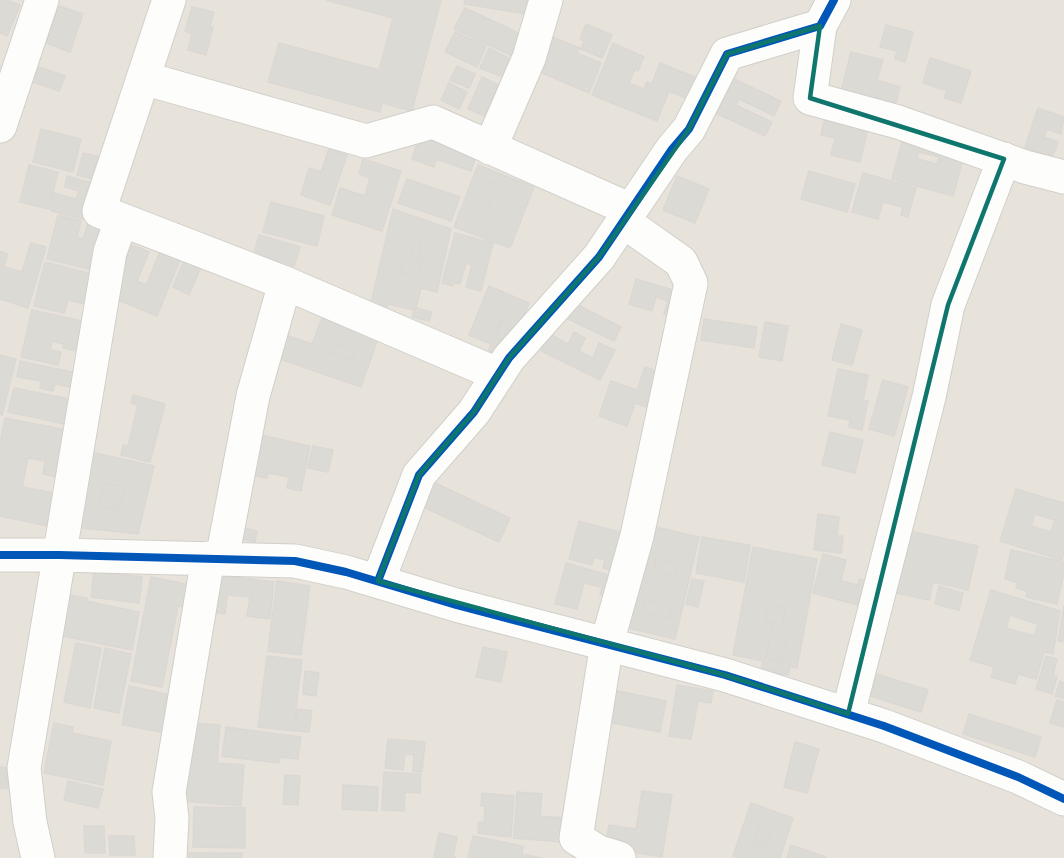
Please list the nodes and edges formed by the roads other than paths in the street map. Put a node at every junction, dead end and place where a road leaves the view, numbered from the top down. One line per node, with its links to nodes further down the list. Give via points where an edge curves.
1 (42, 0): 6 (street)
2 (169, 0): 5 (street)
3 (546, 0): 7 (street, via 529,58)
4 (827, 13): 8 (street, via 810,98 898,122); 10 (street, via 727,54 689,129)
5 (143, 78): 7 (street, via 366,141 433,122); 11 (street, via 99,211)
6 (0, 126)
7 (490, 148): 10 (street)
8 (1004, 159): 9 (street); 19 (street, via 948,305 929,397)
9 (1064, 177)
10 (627, 215): 13 (street, via 599,257); 18 (street, via 681,262 691,283 637,536)
11 (121, 221): 12 (street); 15 (street, via 110,252)
12 (285, 283): 13 (street); 16 (street, via 253,396)
13 (497, 374): 17 (street, via 474,412 419,475)
14 (0, 555): 15 (street)
15 (58, 555): 16 (street); 21 (street, via 24,768)
16 (215, 558): 17 (street, via 295,561); 22 (street, via 169,792)
17 (378, 581): 18 (street)
18 (608, 643): 19 (street); 23 (street, via 576,838)
19 (848, 714): 20 (street, via 1018,777)
20 (1064, 799)
21 (38, 858)
22 (170, 858)
23 (619, 858)

